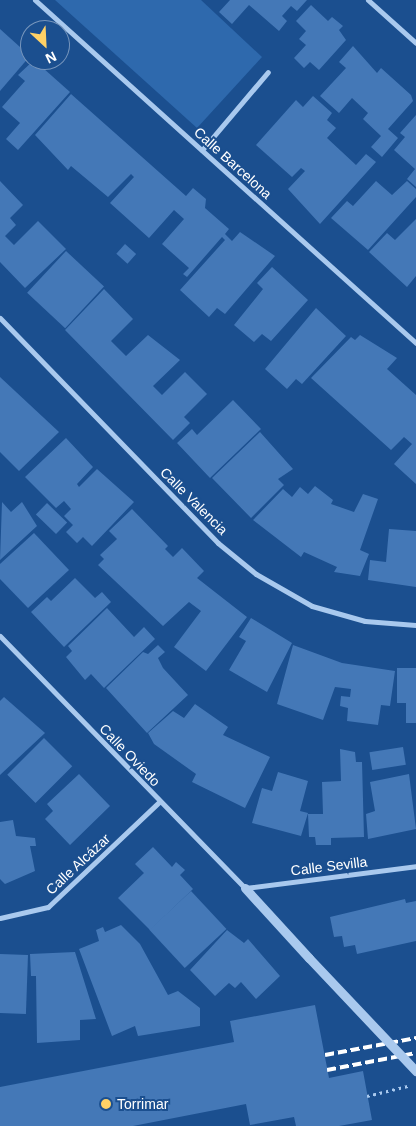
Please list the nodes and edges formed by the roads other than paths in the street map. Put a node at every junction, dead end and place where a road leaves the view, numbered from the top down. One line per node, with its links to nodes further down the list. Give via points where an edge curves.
1 (35, 0): 5 (street, Calle Barcelona)
2 (368, 0): 3 (street)
3 (416, 43)
4 (268, 72): 5 (street)
5 (202, 150): 7 (street, Calle Barcelona)
6 (0, 318): 8 (street, Calle Valencia, via 218,543 256,574 312,606 365,621)
7 (416, 343)
8 (416, 625)
9 (0, 636): 10 (street, Calle Oviedo)
10 (159, 802): 12 (street, Calle Oviedo); 13 (street, Calle Alcázar, via 48,908)
11 (416, 866): 12 (street, Calle Sevilla)
12 (245, 888): 14 (street, bridge)
13 (0, 918)
14 (416, 1071)

